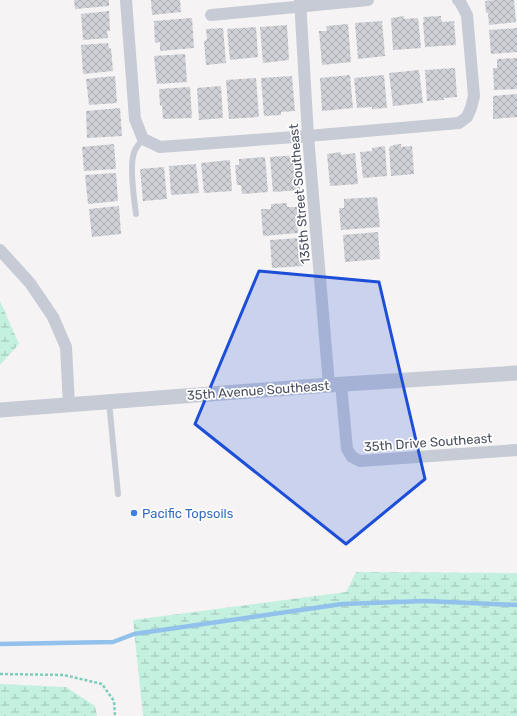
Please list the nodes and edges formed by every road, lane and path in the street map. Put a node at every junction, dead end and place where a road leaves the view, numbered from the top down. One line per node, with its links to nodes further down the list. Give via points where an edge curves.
1 (126, 0): 7 (street, via 135,119)
2 (368, 0): 4 (street)
3 (458, 0): 6 (street, via 467,15 474,96 467,116 459,123)
4 (301, 3): 5 (street); 6 (street, 135th Street Southeast)
5 (211, 15)
6 (308, 136): 7 (street, via 160,147); 11 (street, 135th Street Southeast)
7 (143, 139): 8 (lane, via 132,158)
8 (136, 214)
9 (0, 250): 13 (street, via 30,283 53,317 66,347)
10 (517, 373): 11 (street, 35th Avenue Southeast)
11 (335, 384): 12 (street, 35th Avenue Southeast); 15 (street, 135th Street Southeast)
12 (110, 402): 13 (street, 35th Avenue Southeast); 17 (lane)
13 (69, 405): 14 (street, 35th Avenue Southeast)
14 (0, 410)
15 (347, 449): 16 (street, 35th Drive Southeast, via 352,457 360,461)
16 (517, 450)
17 (118, 494)
18 (0, 674): 19 (path, via 64,676 102,684 114,701)
19 (115, 716)

